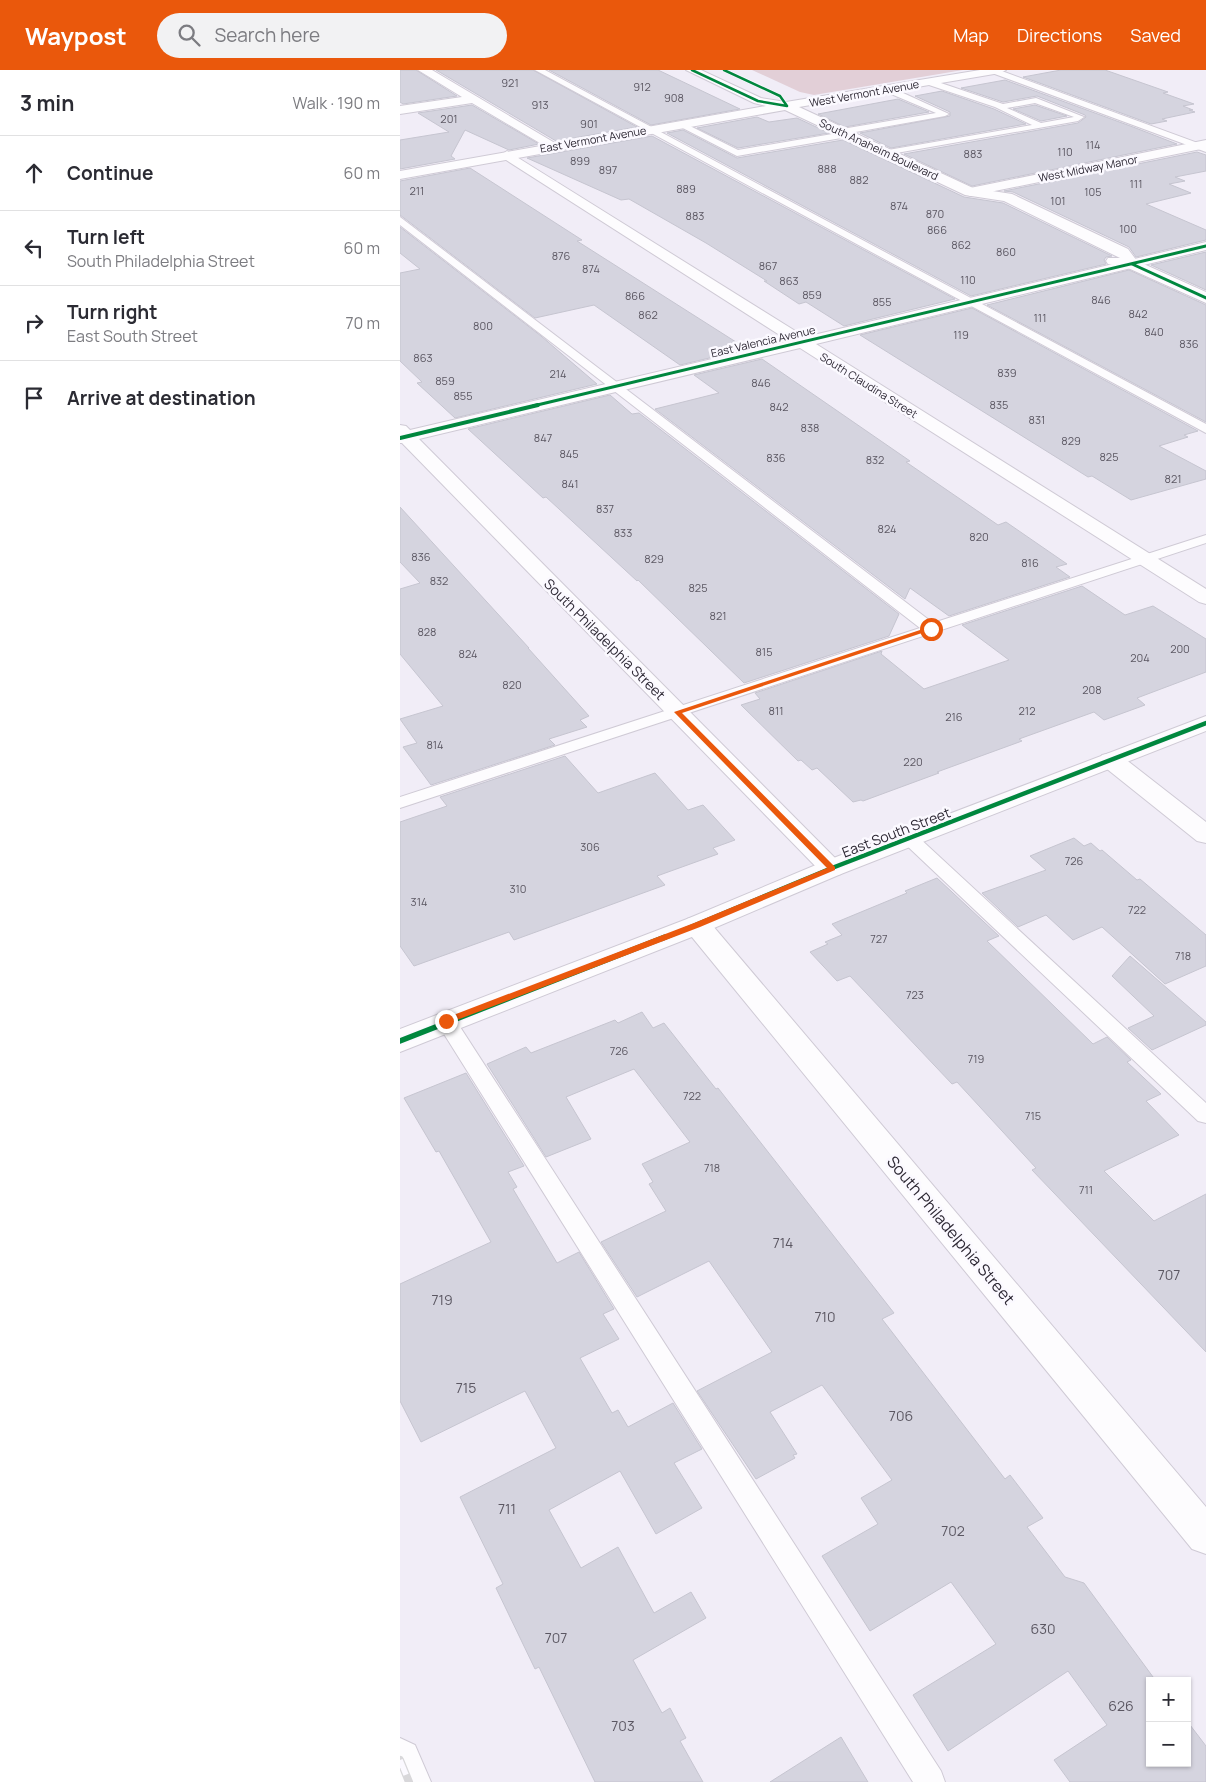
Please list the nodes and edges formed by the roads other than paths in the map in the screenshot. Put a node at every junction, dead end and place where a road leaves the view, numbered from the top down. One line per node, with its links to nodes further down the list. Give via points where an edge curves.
1 (424, 70): 8 (street)
2 (539, 70): 14 (lane)
3 (692, 70): 9 (street, South Anaheim Boulevard, via 758,101)
4 (724, 70): 9 (street, South Anaheim Boulevard, via 780,96)
5 (998, 70): 6 (street, West Vermont Avenue); 17 (lane)
6 (929, 82): 7 (street, West Vermont Avenue); 10 (lane)
7 (887, 89): 9 (street, West Vermont Avenue); 15 (lane, via 945,114)
8 (474, 99): 11 (street); 16 (street)
9 (787, 106): 12 (street, East Vermont Avenue); 15 (street, South Anaheim Boulevard)
10 (1001, 106): 13 (lane); 13 (lane, via 1036,100 1080,119)
11 (400, 110)
12 (679, 124): 14 (street, East Vermont Avenue); 15 (lane, via 737,153)
13 (1041, 126): 18 (lane)
14 (649, 129): 16 (street, East Vermont Avenue); 28 (lane)
15 (845, 133): 18 (street, South Anaheim Boulevard)
16 (554, 146): 19 (street, East Vermont Avenue)
17 (1203, 146): 21 (street, West Midway Manor)
18 (888, 153): 21 (street, South Anaheim Boulevard)
19 (507, 155): 20 (street, East Vermont Avenue); 29 (street, South Claudina Street)
20 (400, 175)
21 (970, 192): 22 (street, South Anaheim Boulevard, via 972,201); 26 (street, South Anaheim Boulevard, via 1007,197 1123,252)
22 (990, 209)
23 (400, 220): 30 (lane)
24 (1206, 246): 26 (street, East Valencia Avenue)
25 (1094, 257): 26 (street, South Anaheim Boulevard)
26 (1132, 264): 27 (street, South Anaheim Boulevard); 28 (street, East Valencia Avenue)
27 (1206, 298)
28 (969, 302): 29 (street, East Valencia Avenue); 31 (lane)
29 (801, 342): 30 (street, East Valencia Avenue); 34 (street, South Claudina Street)
30 (614, 387): 32 (street, East Valencia Avenue); 36 (lane)
31 (1206, 429)
32 (402, 435): 37 (street, South Philadelphia Street)
33 (1206, 539): 34 (lane)
34 (1144, 559): 35 (street, South Claudina Street); 36 (lane)
35 (1206, 598)
36 (931, 629): 37 (lane)
37 (677, 712): 40 (lane); 43 (street, South Philadelphia Street)
38 (1206, 723): 39 (street, East South Street)
39 (1111, 760): 41 (street); 42 (street, East South Street)
40 (400, 803)
41 (1206, 834)
42 (910, 838): 43 (street, East South Street); 47 (lane)
43 (832, 868): 44 (street, East South Street)
44 (697, 925): 45 (street, East South Street); 48 (street, South Philadelphia Street)
45 (446, 1021): 46 (street, East South Street); 51 (lane)
46 (400, 1041)
47 (1206, 1115)
48 (1206, 1536)
49 (400, 1760): 50 (street)
50 (409, 1782)
51 (930, 1782)

